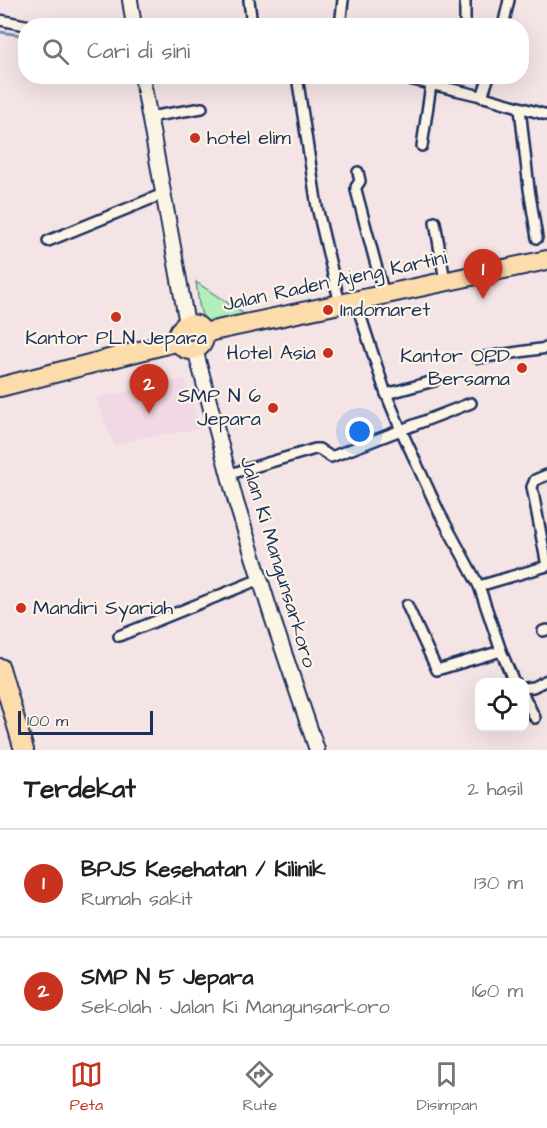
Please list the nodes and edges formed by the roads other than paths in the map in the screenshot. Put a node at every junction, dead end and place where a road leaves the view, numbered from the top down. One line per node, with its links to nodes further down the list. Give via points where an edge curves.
1 (130, 0): 6 (main road)
2 (249, 0): 7 (street)
3 (343, 0): 8 (street)
4 (465, 0): 9 (street)
5 (508, 0): 10 (street)
6 (133, 18)
7 (251, 18)
8 (341, 18)
9 (465, 18)
10 (505, 18)
11 (0, 20): 12 (street)
12 (18, 24)
13 (143, 84): 24 (main road, Jalan Ki Mangunsarkoro)
14 (298, 84): 34 (street, via 317,207)
15 (427, 84): 18 (street)
16 (444, 84): 19 (street)
17 (486, 84): 20 (street)
18 (431, 85): 19 (street); 25 (street)
19 (444, 88): 20 (street)
20 (482, 97): 22 (street)
21 (202, 108): 24 (street)
22 (520, 108): 23 (street); 29 (street)
23 (547, 115)
24 (149, 117): 27 (main road, Jalan Ki Mangunsarkoro)
25 (422, 146)
26 (358, 172): 33 (street, via 356,190)
27 (163, 194): 30 (street); 35 (main road, Jalan Ki Mangunsarkoro)
28 (435, 222): 32 (street)
29 (537, 238)
30 (48, 241)
31 (547, 260): 32 (highway, Jalan Raden Ajeng Kartini)
32 (446, 281): 33 (highway, Jalan Raden Ajeng Kartini)
33 (384, 295): 34 (highway, Jalan Raden Ajeng Kartini)
34 (348, 303): 35 (highway, Jalan Raden Ajeng Kartini); 40 (street)
35 (191, 337): 39 (highway, Jalan Raden Ajeng Kartini); 43 (main road, Jalan Ki Mangunsarkoro)
36 (547, 348): 37 (street)
37 (478, 358)
38 (434, 381): 40 (street)
39 (0, 387)
40 (386, 394): 42 (street)
41 (471, 403): 42 (street)
42 (401, 430): 43 (street, via 330,457 315,449); 47 (street)
43 (230, 474): 46 (main road, Jalan Ki Mangunsarkoro)
44 (547, 476): 45 (street, via 538,478 532,488)
45 (547, 566): 47 (street)
46 (260, 579): 49 (street); 58 (main road, Jalan Ki Mangunsarkoro)
47 (479, 586): 50 (street)
48 (407, 605): 50 (street, via 436,670)
49 (119, 636)
50 (501, 651): 52 (street)
51 (0, 668): 57 (highway)
52 (512, 678)
53 (547, 680): 54 (street)
54 (529, 688)
55 (529, 706): 56 (street)
56 (534, 718)
57 (24, 750)
58 (318, 750)

